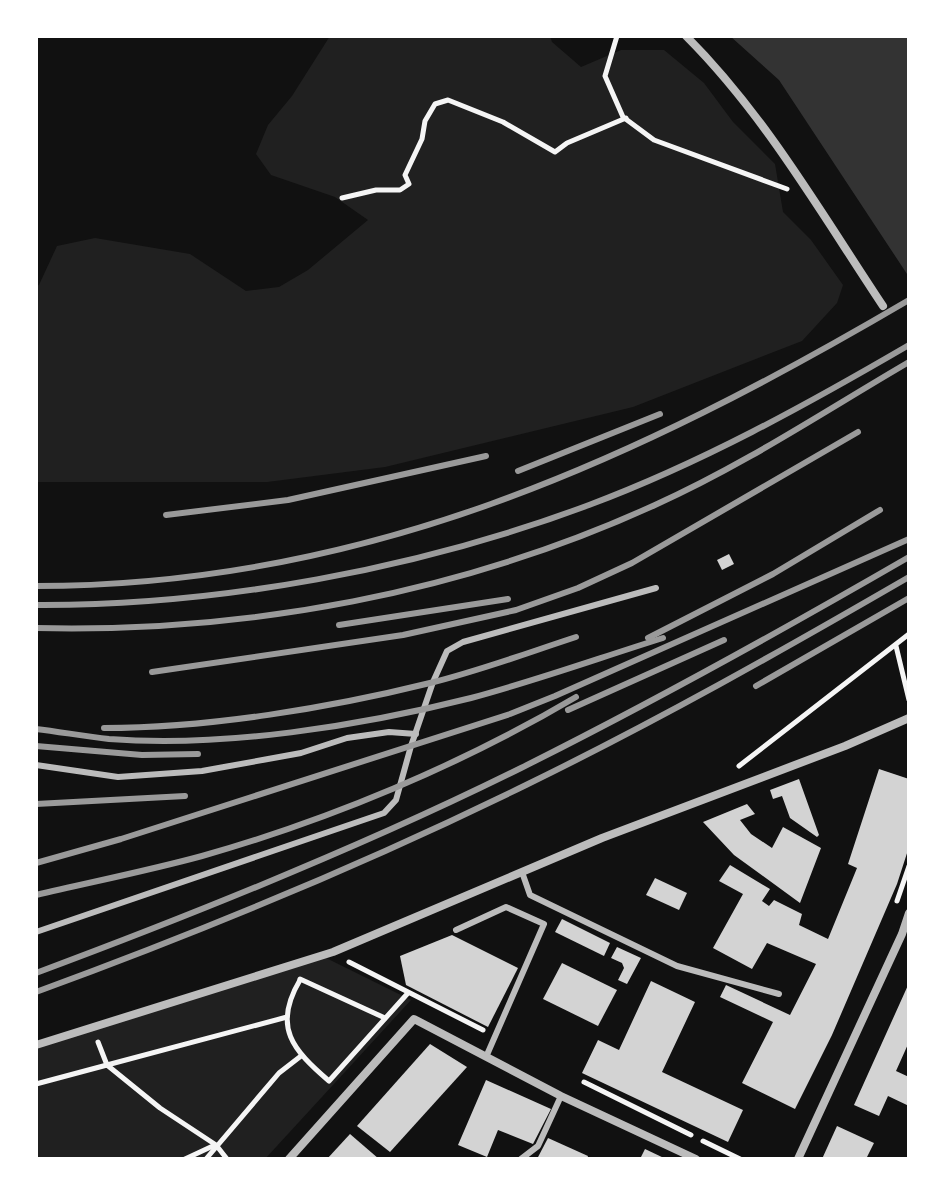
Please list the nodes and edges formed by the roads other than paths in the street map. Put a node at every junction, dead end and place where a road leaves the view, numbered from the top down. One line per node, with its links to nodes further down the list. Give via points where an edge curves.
1 (686, 36): 2 (street, via 747,106)
2 (883, 306)
3 (656, 588): 5 (lane, via 447,651)
4 (909, 718): 7 (street)
5 (416, 734): 6 (lane, via 347,738 301,753 202,771 118,777); 10 (lane, via 396,800 384,813)
6 (36, 765)
7 (522, 872): 11 (lane, via 530,895 677,966); 12 (street, via 333,952)
8 (909, 913): 18 (street)
9 (456, 930): 13 (lane, via 506,907 544,924)
10 (36, 932)
11 (779, 994)
12 (36, 1045)
13 (486, 1057): 14 (street); 15 (street, via 414,1019)
14 (561, 1096): 16 (lane, via 538,1146); 17 (street)
15 (289, 1159)
16 (521, 1159)
17 (696, 1159)
18 (798, 1159)

